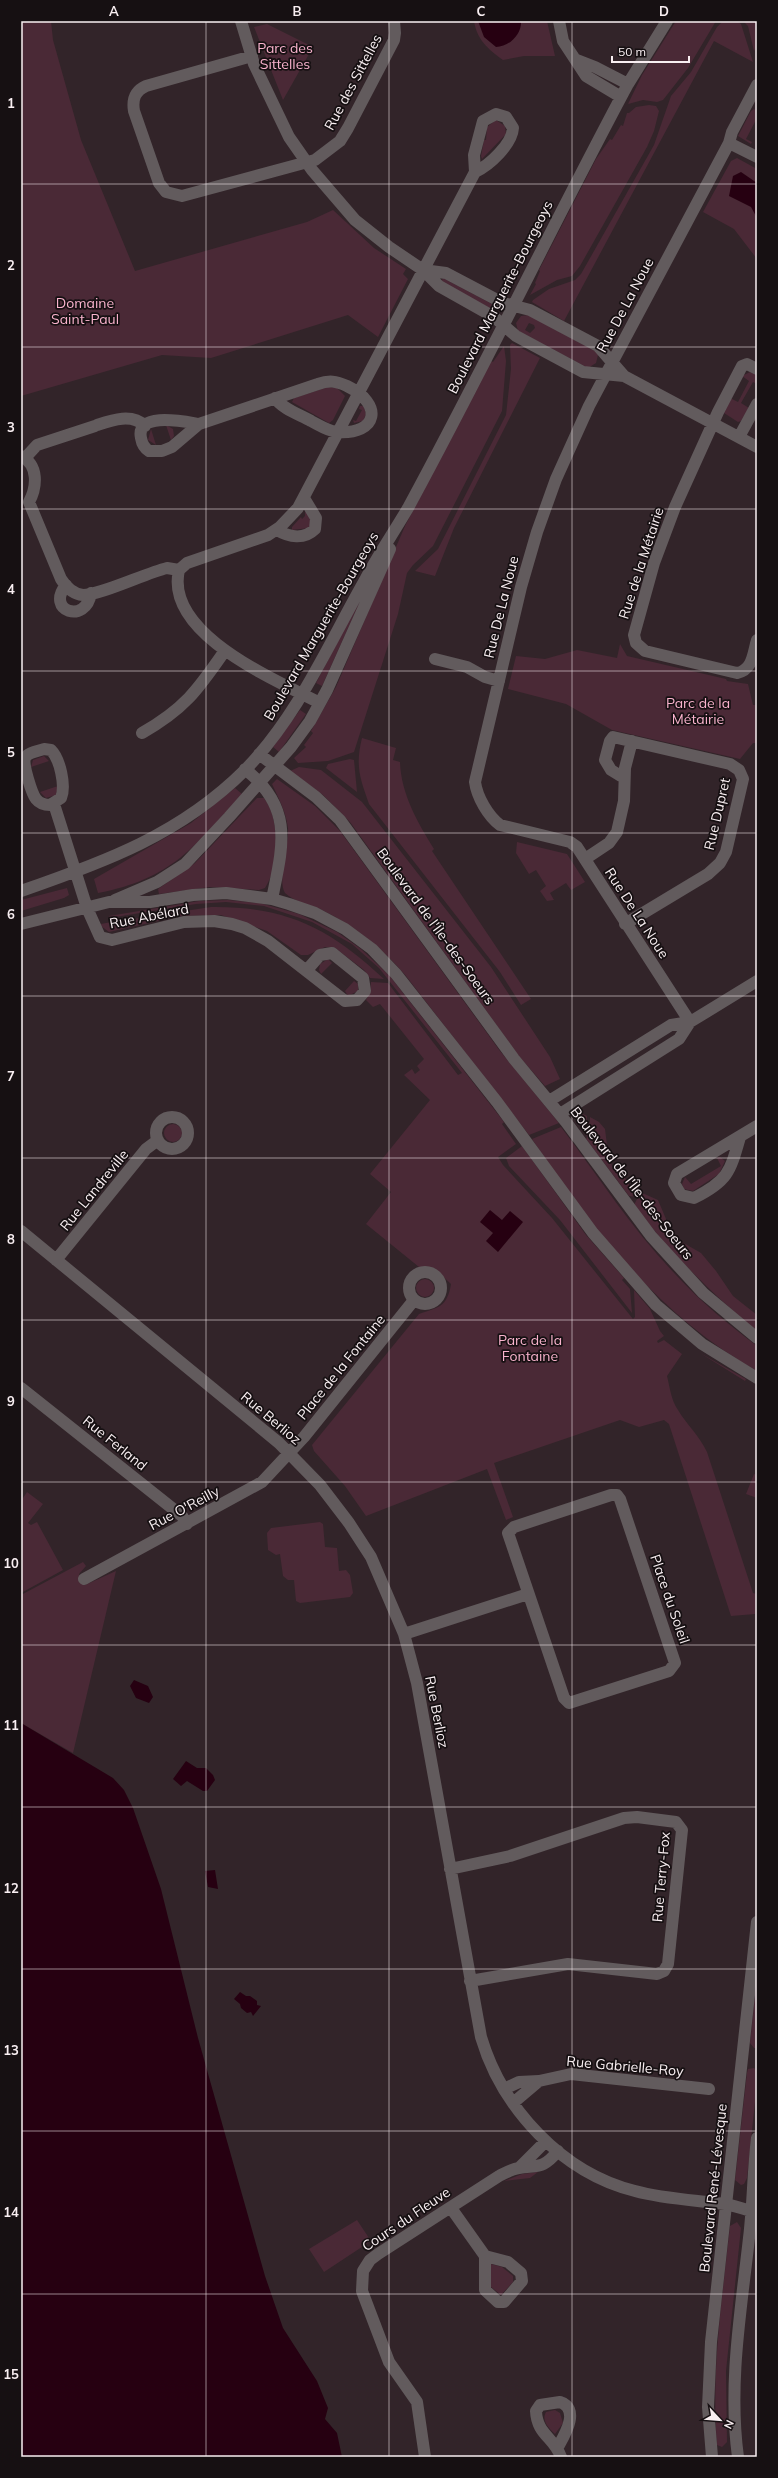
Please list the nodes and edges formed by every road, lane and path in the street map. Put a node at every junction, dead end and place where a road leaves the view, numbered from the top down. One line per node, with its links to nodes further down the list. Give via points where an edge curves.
1 (241, 21): 5 (street)
2 (394, 21): 12 (street, Rue des Sittelles, via 394,40 343,137 319,159)
3 (559, 21): 6 (street, via 563,41)
4 (668, 21): 7 (street, Boulevard Marguerite-Bourgeoys)
5 (252, 56): 12 (street, via 280,120); 12 (street, Rue des Sittelles, via 146,86 136,94 134,111 162,188 170,195 182,196)
6 (577, 60): 7 (street); 9 (street, via 589,79)
7 (628, 84): 9 (street, Boulevard Marguerite-Bourgeoys)
8 (757, 85): 10 (street, Rue De La Noue, via 732,132)
9 (621, 97): 15 (street, Boulevard Marguerite-Bourgeoys)
10 (729, 143): 11 (street); 17 (street, Rue De La Noue)
11 (756, 155)
12 (306, 163): 14 (street, via 335,199 367,231)
13 (475, 172): 13 (street, via 489,162 511,138 513,128 506,117 496,114 483,121 474,155); 14 (street)
14 (423, 270): 15 (street, via 446,273 503,303); 16 (street, via 439,286 494,317); 21 (street)
15 (513, 305): 16 (street, Boulevard Marguerite-Bourgeoys); 17 (street, via 530,310 598,346)
16 (503, 325): 19 (street, via 516,336 583,372); 33 (street, Boulevard Marguerite-Bourgeoys)
17 (612, 362): 19 (street, Rue De La Noue); 20 (street)
18 (757, 369): 24 (street, via 748,364 742,366)
19 (605, 374): 20 (street); 41 (street, Rue De La Noue, via 573,440 538,530 519,594)
20 (624, 376): 24 (street)
21 (358, 392): 22 (street, via 331,380); 27 (street); 27 (street, via 368,402 372,414 370,420 360,428)
22 (275, 398): 25 (street); 27 (street, via 287,408)
23 (757, 404): 28 (street)
24 (713, 423): 28 (street); 38 (street, Rue de la Métairie, via 665,531 647,585 634,639 638,646 645,650 737,672 745,670 750,664)
25 (198, 424): 26 (street, via 169,419); 26 (street, via 173,446 157,452 143,445 140,434)
26 (145, 426): 30 (street, via 139,421 127,419 96,425 37,445)
27 (338, 432): 31 (street)
28 (739, 438): 29 (street)
29 (757, 447)
30 (23, 457): 32 (street, via 32,466 36,480 36,488)
31 (304, 498): 34 (street); 34 (street, via 311,505 316,518 315,529 297,537)
32 (25, 500): 36 (street)
33 (406, 511): 42 (street, Boulevard Marguerite-Bourgeoys, via 365,579); 43 (street, Boulevard Marguerite-Bourgeoys, via 375,586)
34 (277, 530): 35 (street, via 262,538 187,563)
35 (179, 570): 37 (street, via 170,567); 39 (street, via 178,586 188,611 203,632)
36 (66, 585): 37 (street, via 76,593); 37 (street, via 60,593 59,600 64,608 71,612 86,607)
37 (91, 593)
38 (757, 640)
39 (224, 652): 42 (street); 44 (street, via 190,699 167,718)
40 (435, 658): 41 (street, via 467,667)
41 (499, 681): 52 (street, Rue De La Noue, via 476,775 478,793 490,815 500,825 572,843)
42 (302, 694): 43 (street); 46 (street, Boulevard Marguerite-Bourgeoys, via 283,724)
43 (320, 704): 47 (street, Boulevard Marguerite-Bourgeoys, via 301,734)
44 (142, 733)
45 (632, 741): 49 (street); 49 (street, Rue Dupret, via 612,738 605,756 611,770); 59 (street, Rue Dupret, via 732,764 739,770 742,782 726,852 720,863 708,874)
46 (258, 754): 47 (street, Boulevard de l'Île-des-Soeurs); 48 (street)
47 (274, 767): 50 (street, Boulevard Marguerite-Bourgeoys); 63 (street, Boulevard de l'Île-des-Soeurs, via 316,797 345,825 514,1059)
48 (245, 770): 50 (street); 53 (street, via 200,808 165,832 134,848)
49 (624, 778): 52 (street, via 624,801 615,835 609,844)
50 (261, 782): 55 (street, via 276,805 282,830 282,851); 56 (street, Boulevard Marguerite-Bourgeoys, via 185,864 157,882)
51 (54, 804): 51 (street, via 61,798 65,789 54,755 51,750 44,749 28,754 24,758 24,764 34,796 41,803); 53 (street, Rue Abélard)
52 (585, 858): 59 (street, Rue De La Noue)
53 (76, 871): 54 (street); 57 (street, Rue Abélard)
54 (21, 891)
55 (272, 899): 56 (street, via 214,893 150,902); 72 (street, via 306,910 335,924 381,958 493,1097 593,1233 652,1300 695,1339)
56 (109, 902): 57 (street)
57 (87, 908): 58 (street); 60 (street, Rue Abélard, via 98,935 105,940 184,922 222,922 245,928 261,936)
58 (21, 924)
59 (625, 924): 62 (street, Rue De La Noue)
60 (307, 970): 60 (street, Rue Abélard, via 347,1002 357,1000 365,991 363,978 332,953 320,955)
61 (757, 981): 62 (street)
62 (690, 1022): 63 (street, via 671,1025); 64 (street, via 679,1039)
63 (549, 1101): 64 (street, Boulevard de l'Île-des-Soeurs)
64 (560, 1114): 71 (street, Boulevard de l'Île-des-Soeurs, via 670,1260 715,1304)
65 (757, 1126): 66 (street)
66 (740, 1137): 66 (street, via 677,1174 674,1183 681,1195 694,1198 724,1179 733,1163)
67 (158, 1140): 69 (street, Rue Landreville, via 148,1147)
68 (21, 1231): 69 (street, Rue Berlioz)
69 (56, 1260): 74 (street, Rue Berlioz)
70 (414, 1300): 74 (street, Place de la Fontaine)
71 (757, 1338)
72 (757, 1378)
73 (21, 1388): 75 (street, Rue Ferland, via 182,1516)
74 (290, 1453): 75 (street, Rue O'Reilly, via 255,1486); 78 (street, Rue Berlioz, via 330,1497 359,1537 378,1572)
75 (187, 1524): 76 (street, Rue O'Reilly)
76 (84, 1579)
77 (528, 1594): 77 (street, Place du Soleil, via 564,1698 568,1702 573,1703 673,1667 675,1661 617,1495 510,1529 508,1536); 78 (street)
78 (404, 1634): 79 (street, Rue Berlioz, via 425,1725)
79 (450, 1869): 81 (street, Rue Berlioz); 81 (street, Rue Terry-Fox, via 510,1856 629,1817 676,1822 682,1830 668,1964 664,1971 656,1974 568,1964)
80 (757, 1922): 90 (street, Boulevard René-Lévesque)
81 (470, 1981): 84 (street, Rue Berlioz, via 484,2045)
82 (539, 2081): 83 (street, Rue Gabrielle-Roy, via 572,2074); 84 (street, Rue Gabrielle-Roy, via 519,2082); 85 (street, Rue Gabrielle-Roy)
83 (709, 2089)
84 (504, 2090): 85 (street, Rue Berlioz)
85 (513, 2103): 87 (street, Rue Berlioz)
86 (757, 2138): 91 (street)
87 (546, 2141): 88 (street, Rue Berlioz); 89 (street, Cours du Fleuve)
88 (558, 2151): 89 (street, Cours du Fleuve, via 545,2164 536,2168); 90 (street, Rue Berlioz, via 596,2175 629,2190)
89 (520, 2168): 92 (street, Cours du Fleuve, via 498,2176)
90 (727, 2204): 91 (street, Rue Berlioz); 95 (street, Boulevard René-Lévesque, via 708,2384)
91 (754, 2207): 96 (street, via 734,2378)
92 (451, 2208): 93 (street); 94 (street, Cours du Fleuve, via 374,2257 364,2268 361,2278 364,2297 389,2362 418,2405)
93 (485, 2256)
94 (425, 2457)
95 (712, 2457)
96 (738, 2457)

